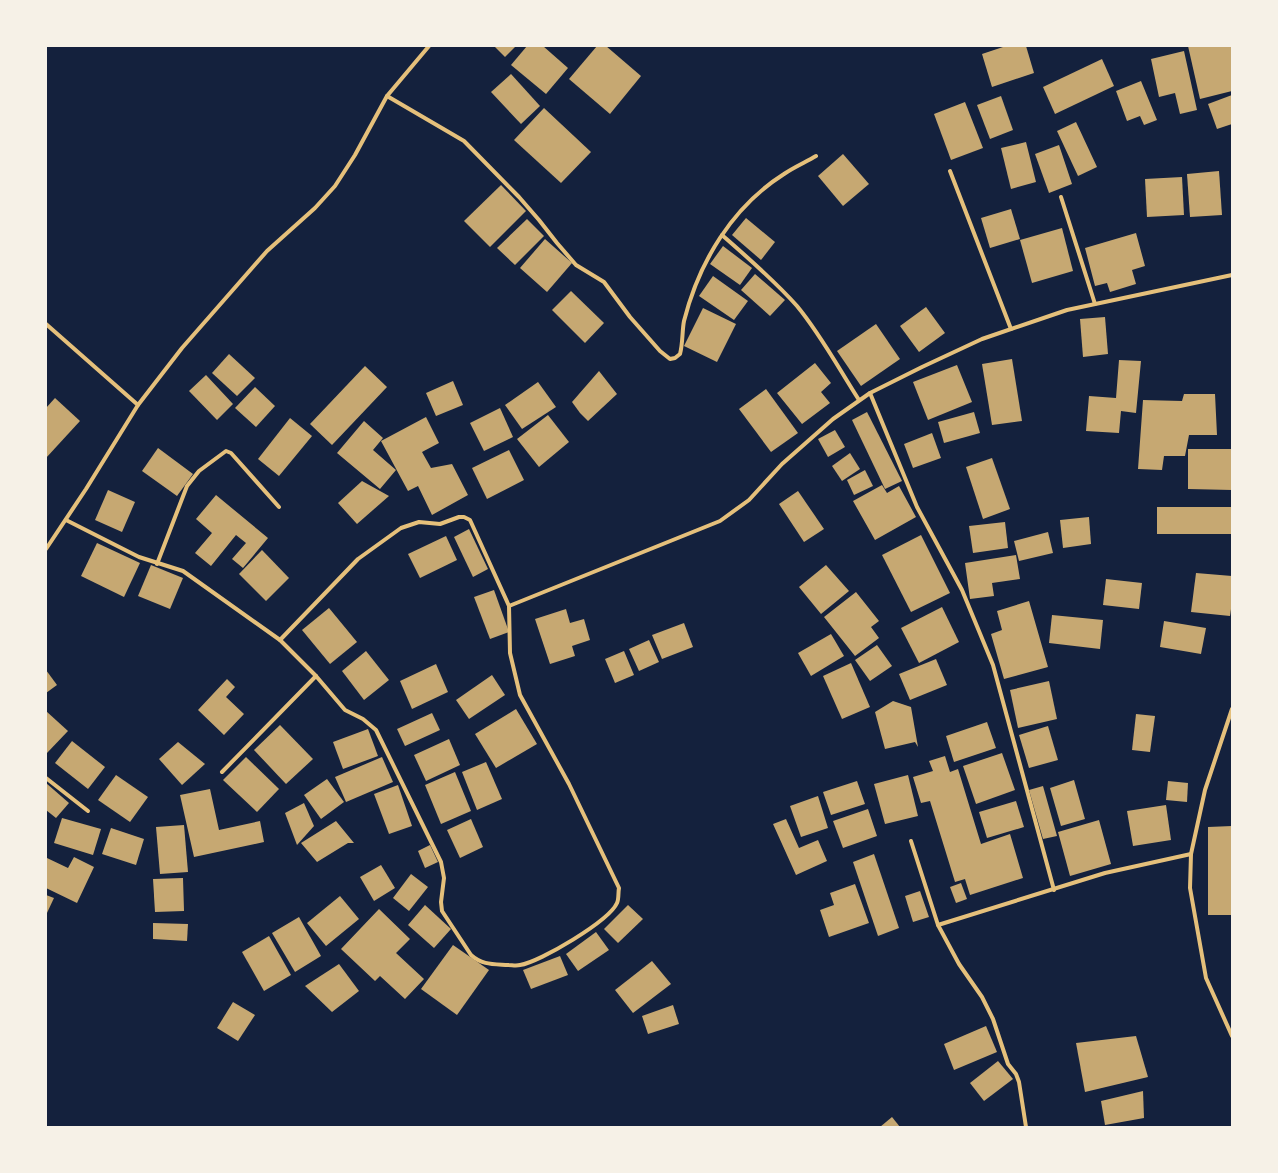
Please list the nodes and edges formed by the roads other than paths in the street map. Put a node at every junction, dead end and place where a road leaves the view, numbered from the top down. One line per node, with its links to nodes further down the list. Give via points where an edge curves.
1 (429, 46): 2 (street)
2 (387, 96): 6 (street, via 464,142 519,197 576,265 604,282 635,322 670,359 680,354 684,323 694,288 709,254); 13 (street, via 335,186 267,252 182,348)
3 (816, 156): 6 (street, via 784,174 755,196)
4 (950, 171): 10 (street)
5 (1061, 197): 8 (street)
6 (722, 235): 12 (street, via 762,269 797,307)
7 (1232, 275): 8 (street)
8 (1095, 304): 10 (street, via 1067,310)
9 (46, 324): 13 (street)
10 (1011, 329): 11 (street, via 982,339)
11 (870, 393): 12 (street); 27 (street, via 917,507 962,590 993,665)
12 (859, 400): 18 (street, via 833,419 782,464 749,500 720,521)
13 (138, 405): 15 (street)
14 (279, 507): 17 (street, via 231,453 226,451 199,471 187,486)
15 (66, 520): 16 (street); 17 (street)
16 (46, 549)
17 (157, 564): 19 (street, via 182,572)
18 (509, 606): 19 (street, via 470,520 459,517 440,524 419,522 401,528 358,559); 20 (street, via 510,653 520,695 569,784 619,888 618,903 609,915 554,952 520,965 488,964 476,960 471,955 442,911 444,878 441,862 376,730 363,719 345,710)
19 (280, 640): 20 (street)
20 (316, 676): 22 (street)
21 (1232, 709): 26 (street, via 1205,790)
22 (222, 772)
23 (46, 778): 24 (street)
24 (88, 811)
25 (910, 841): 28 (street)
26 (1192, 854): 27 (street, via 1105,873); 29 (street, via 1190,888 1206,978)
27 (1054, 890): 28 (street)
28 (938, 926): 30 (street, via 959,964 982,997 993,1020 1008,1064 1019,1082)
29 (1232, 1036)
30 (1026, 1127)

